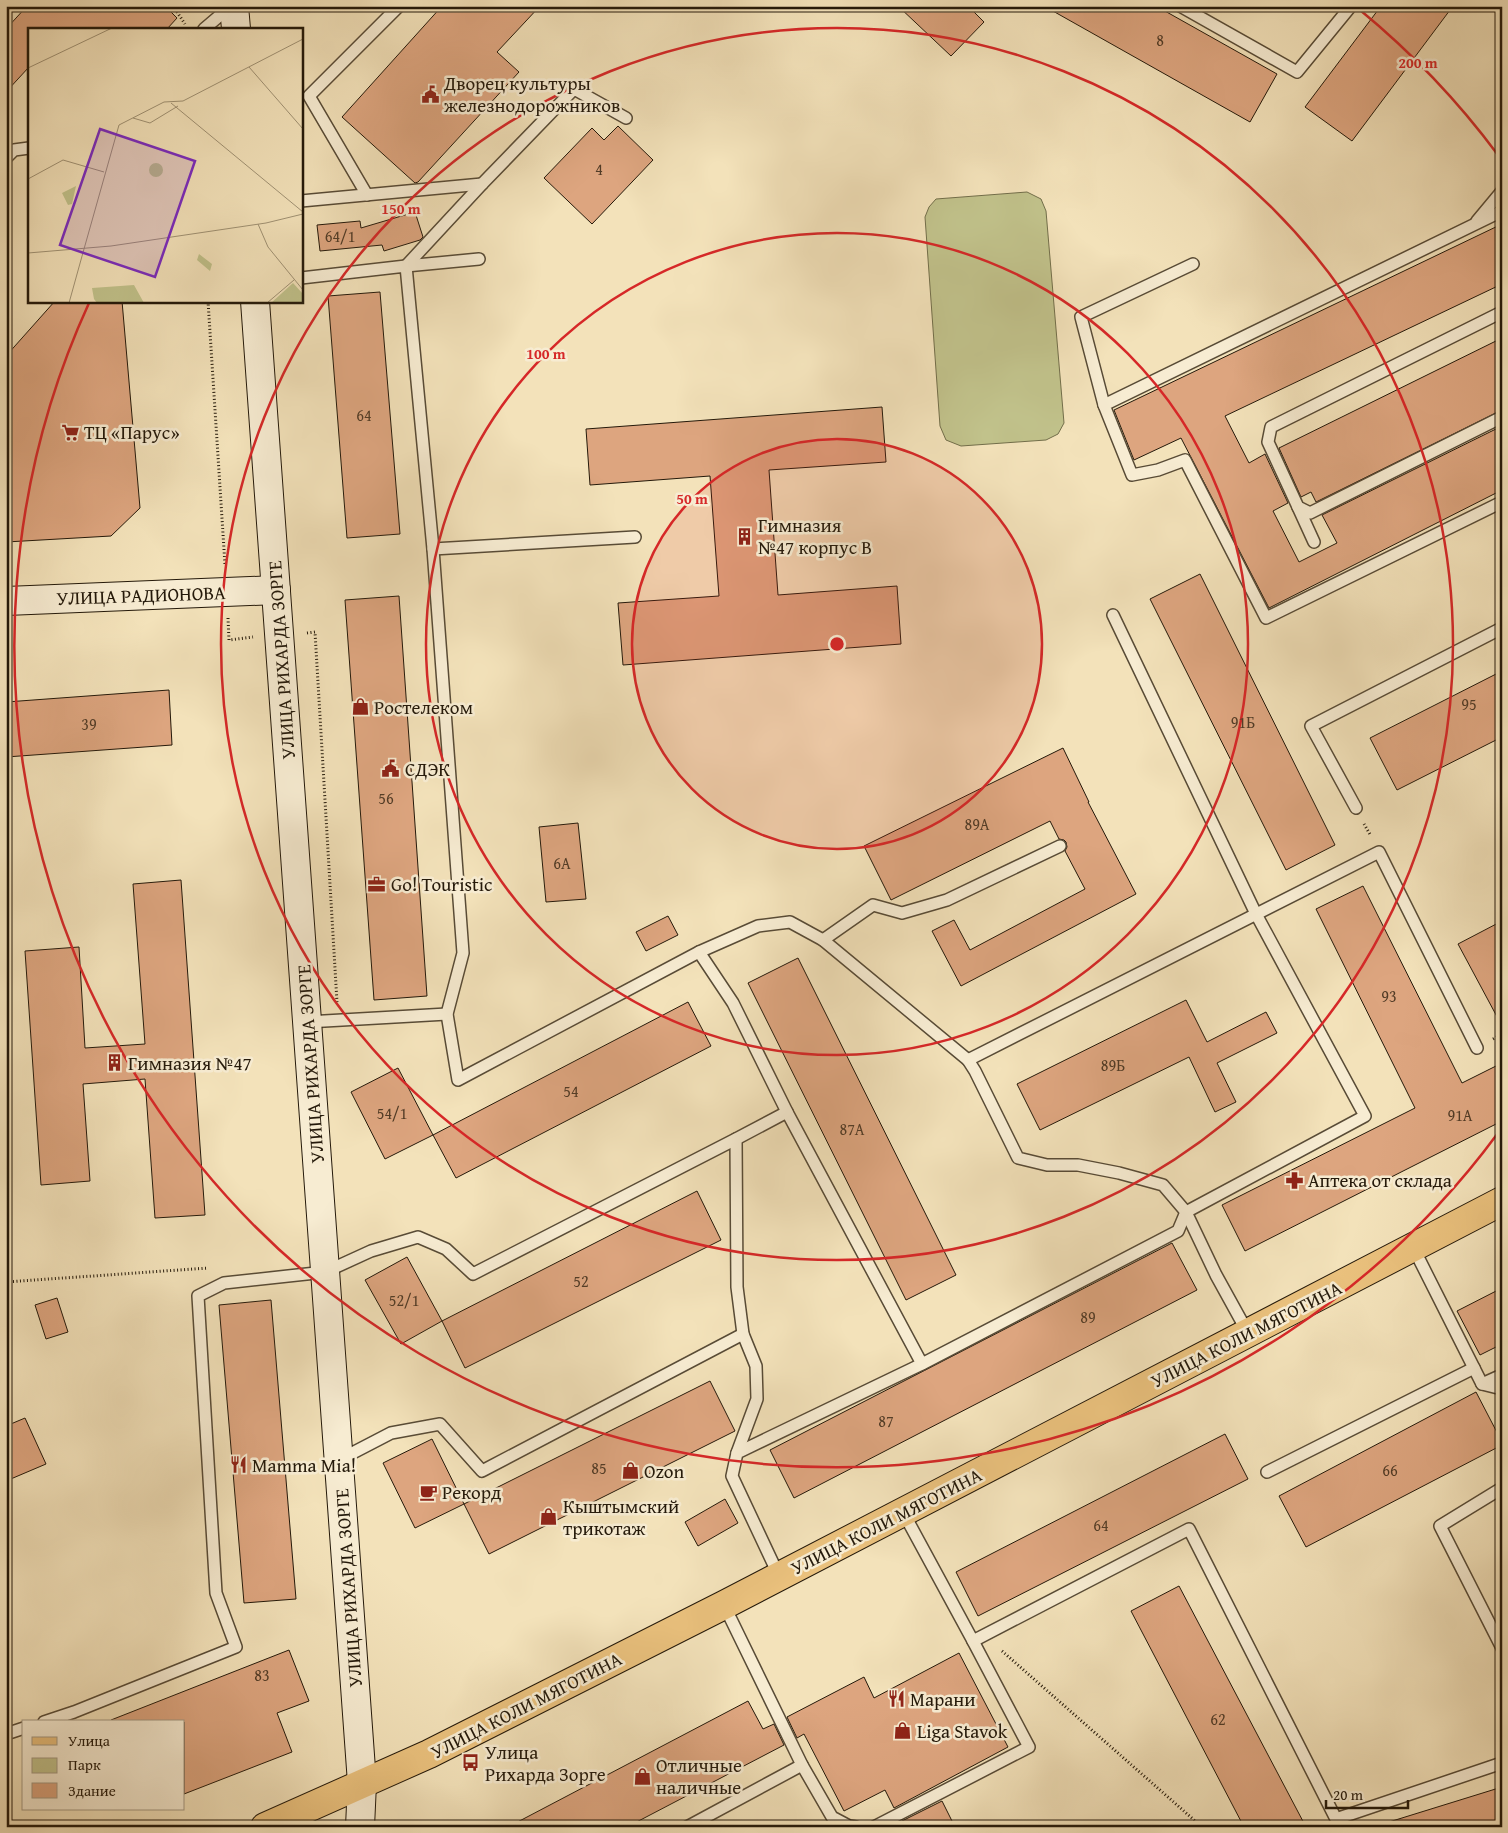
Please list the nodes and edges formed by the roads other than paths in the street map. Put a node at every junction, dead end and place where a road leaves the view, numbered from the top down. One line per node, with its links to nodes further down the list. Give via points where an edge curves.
1 (233, 6): 5 (lane); 6 (main road)
2 (399, 6): 12 (lane, via 309,96)
3 (1180, 6): 4 (lane, via 1297,72)
4 (1351, 6)
5 (205, 28)
6 (236, 28)
7 (626, 118): 10 (lane, via 574,89)
8 (28, 148): 9 (lane, via 14,150)
9 (6, 158)
10 (482, 184): 12 (lane); 18 (lane)
11 (1502, 191): 15 (lane)
12 (367, 195): 13 (lane)
13 (302, 201)
14 (1502, 211): 15 (lane)
15 (1476, 223): 22 (lane)
16 (479, 259): 18 (lane)
17 (1192, 264): 22 (lane, via 1081,317)
18 (406, 266): 19 (lane); 28 (lane)
19 (302, 278)
20 (255, 302): 29 (main road, УЛИЦА РИХАРДА ЗОРГЕ)
21 (1502, 312): 25 (lane, via 1272,427 1268,442)
22 (1104, 405): 24 (lane, via 1132,476 1185,460 1266,618)
23 (1502, 417): 25 (lane, via 1310,513)
24 (1502, 502)
25 (1298, 507): 27 (lane)
26 (635, 537): 28 (lane)
27 (1314, 542)
28 (433, 549): 38 (lane, via 463,953)
29 (276, 590): 30 (main road, УЛИЦА РАДИОНОВА); 39 (main road, УЛИЦА РИХАРДА ЗОРГЕ)
30 (6, 601)
31 (1113, 615): 35 (lane)
32 (1502, 628): 33 (lane, via 1312,726)
33 (1356, 808)
34 (1060, 846): 36 (lane, via 947,900 902,913 874,905)
35 (1256, 914): 40 (lane, via 1379,852); 41 (lane); 45 (lane, via 1365,1116)
36 (823, 940): 37 (lane, via 790,922 758,926); 41 (lane)
37 (699, 952): 38 (lane, via 458,1080); 42 (lane, via 733,1003)
38 (447, 1014): 39 (lane)
39 (307, 1022): 47 (main road, УЛИЦА РИХАРДА ЗОРГЕ)
40 (1477, 1048)
41 (968, 1060): 45 (lane, via 1018,1158 1047,1166 1078,1165 1163,1185)
42 (787, 1112): 43 (lane); 50 (lane)
43 (736, 1139): 47 (lane, via 473,1274 446,1248 418,1237 371,1251); 49 (lane, via 737,1287)
44 (1502, 1201): 46 (main road, УЛИЦА КОЛИ МЯГОТИНА)
45 (1186, 1212): 48 (lane); 50 (lane, via 1178,1231)
46 (1413, 1247): 48 (main road, УЛИЦА КОЛИ МЯГОТИНА); 51 (lane)
47 (325, 1272): 56 (main road, УЛИЦА РИХАРДА ЗОРГЕ); 64 (lane, via 224,1284 198,1296 216,1593 236,1647)
48 (1248, 1333): 59 (main road, УЛИЦА КОЛИ МЯГОТИНА)
49 (743, 1334): 55 (lane, via 756,1366 757,1399); 56 (lane, via 482,1471 440,1424 391,1433)
50 (922, 1364): 55 (lane)
51 (1474, 1368): 53 (lane); 57 (lane)
52 (1502, 1375): 53 (lane)
53 (1482, 1384): 54 (lane)
54 (1502, 1389)
55 (737, 1453): 60 (lane, via 732,1476)
56 (338, 1460): 69 (main road, УЛИЦА РИХАРДА ЗОРГЕ)
57 (1267, 1472)
58 (1502, 1488): 63 (lane, via 1440,1526)
59 (904, 1512): 60 (main road, УЛИЦА КОЛИ МЯГОТИНА); 62 (lane)
60 (779, 1576): 61 (main road, УЛИЦА КОЛИ МЯГОТИНА)
61 (724, 1605): 68 (lane); 69 (main road, УЛИЦА КОЛИ МЯГОТИНА, via 429,1754)
62 (973, 1641): 70 (lane, via 1189,1529); 75 (lane, via 1029,1747)
63 (1502, 1648)
64 (50, 1720)
65 (22, 1729): 66 (lane)
66 (6, 1734)
67 (1502, 1763): 70 (lane)
68 (802, 1765): 73 (lane); 74 (lane, via 832,1817)
69 (362, 1783): 71 (main road, УЛИЦА КОЛИ МЯГОТИНА); 72 (main road, УЛИЦА РИХАРДА ЗОРГЕ)
70 (1335, 1823)
71 (265, 1827)
72 (360, 1827)
73 (687, 1827)
74 (856, 1827)
75 (874, 1827)

